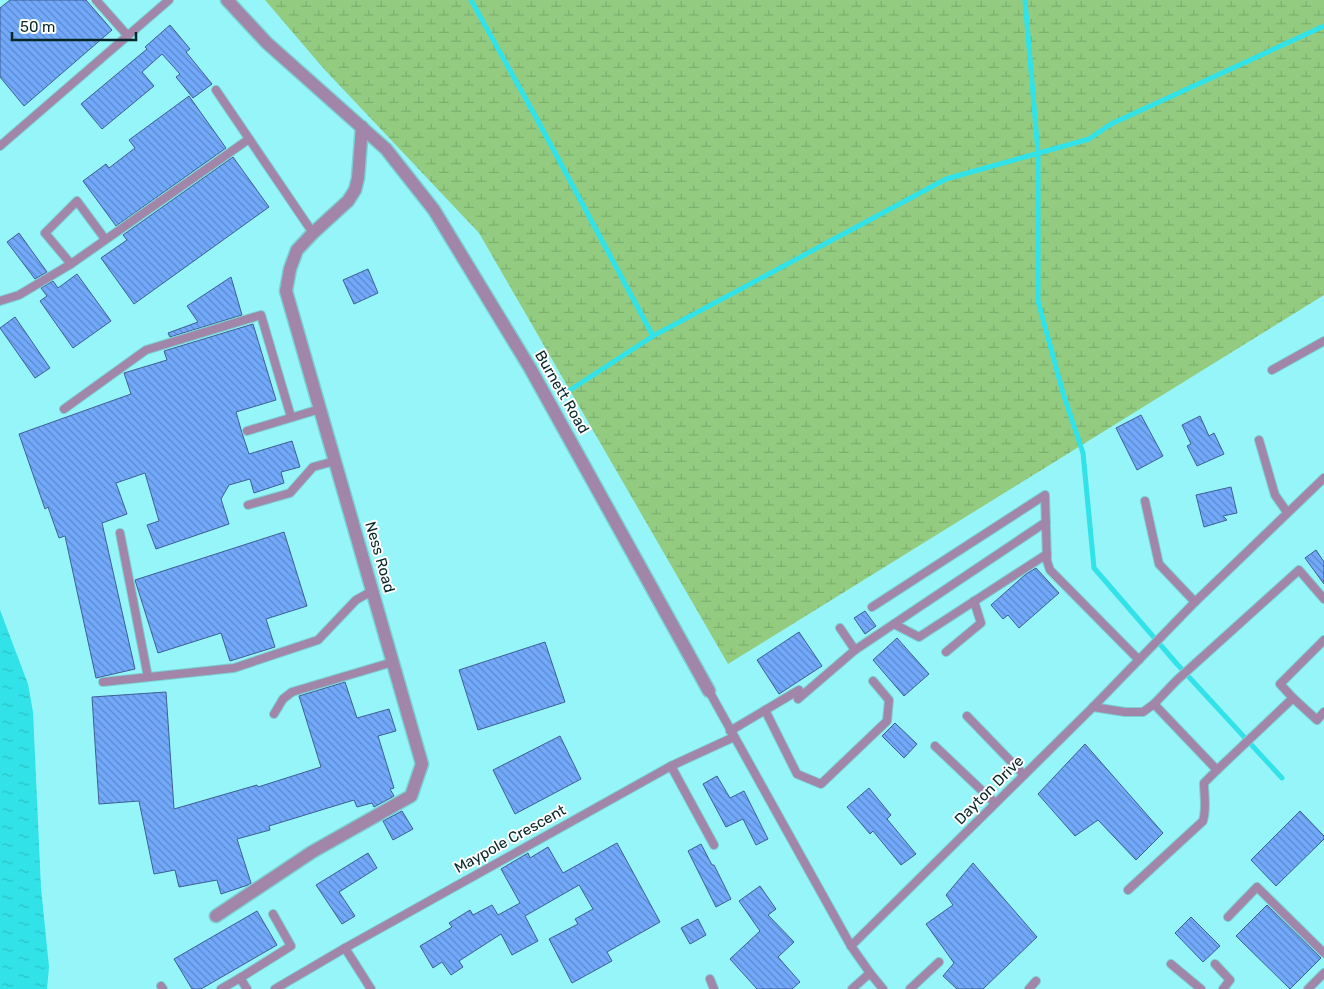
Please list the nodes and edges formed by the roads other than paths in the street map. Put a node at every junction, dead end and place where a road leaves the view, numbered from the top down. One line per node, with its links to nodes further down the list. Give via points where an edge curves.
1 (96, 0): 4 (lane)
2 (169, 0): 4 (lane)
3 (227, 0): 6 (street, Burnett Road, via 267,43)
4 (128, 36): 8 (lane)
5 (216, 90): 7 (lane)
6 (362, 127): 9 (street, Ness Road, via 355,190 348,201); 44 (street, Burnett Road, via 386,149 432,206 472,270 573,444)
7 (249, 139): 9 (lane); 10 (lane)
8 (0, 146)
9 (312, 233): 15 (street, Ness Road, via 298,250 286,291)
10 (106, 239): 11 (lane); 11 (lane, via 77,201 46,233)
11 (71, 264): 12 (lane, via 19,295)
12 (0, 301)
13 (1324, 341): 14 (lane)
14 (1272, 370)
15 (320, 408): 17 (lane); 20 (street, Ness Road)
16 (64, 409): 17 (lane, via 146,350 261,315)
17 (290, 417): 18 (lane)
18 (247, 431)
19 (1259, 440): 24 (lane, via 1274,495)
20 (335, 461): 23 (lane, via 313,467 290,493); 28 (street, Ness Road)
21 (1324, 478): 24 (lane)
22 (1145, 501): 31 (lane, via 1159,564)
23 (248, 505)
24 (1287, 512): 31 (lane)
25 (1046, 522): 27 (lane); 32 (lane, via 1046,495); 33 (lane)
26 (120, 533): 40 (lane)
27 (1046, 554): 30 (lane); 38 (lane, via 1050,570)
28 (372, 591): 39 (street, Ness Road); 40 (lane, via 356,600 318,640 234,668)
29 (1324, 599): 47 (lane, via 1300,570)
30 (974, 601): 33 (lane, via 919,637); 37 (lane, via 981,623)
31 (1195, 602): 38 (lane, Dayton Drive)
32 (872, 607)
33 (894, 624): 36 (lane)
34 (840, 628): 36 (lane)
35 (1324, 640): 45 (lane, via 1280,684)
36 (855, 650): 46 (lane)
37 (946, 652)
38 (1139, 660): 48 (lane, Dayton Drive)
39 (393, 662): 51 (lane, via 292,692); 62 (street, Ness Road, via 422,764 411,796 312,852)
40 (148, 678): 42 (lane)
41 (873, 681): 49 (lane, via 889,700 887,721 821,784 797,774)
42 (103, 682)
43 (799, 690): 49 (lane, Maypole Crescent)
44 (709, 691): 53 (lane)
45 (1293, 698): 50 (lane, via 1317,720); 56 (lane)
46 (798, 699)
47 (1154, 704): 48 (lane, via 1143,712); 56 (lane)
48 (1092, 707): 57 (lane, Dayton Drive)
49 (765, 710): 53 (lane, Maypole Crescent)
50 (1324, 712)
51 (274, 714)
52 (967, 716): 57 (lane)
53 (732, 734): 55 (lane, Maypole Crescent); 64 (lane)
54 (935, 746): 58 (lane)
55 (671, 766): 59 (lane); 65 (lane, Maypole Crescent)
56 (1217, 770): 60 (lane, via 1204,783 1207,809 1204,821)
57 (1024, 775): 58 (lane, Dayton Drive)
58 (995, 803): 64 (lane, Dayton Drive)
59 (714, 845)
60 (1128, 890)
61 (273, 914): 72 (lane, via 291,946)
62 (216, 916)
63 (1228, 917): 66 (lane, via 1257,887)
64 (851, 946): 70 (lane)
65 (345, 948): 77 (lane, Maypole Crescent); 78 (lane)
66 (1324, 953)
67 (939, 962): 82 (lane)
68 (1171, 964): 84 (lane)
69 (1215, 964): 85 (lane, via 1230,980)
70 (870, 972): 80 (lane); 81 (lane)
71 (1324, 973): 86 (lane)
72 (240, 978): 75 (lane); 76 (lane)
73 (710, 979): 79 (lane)
74 (1036, 981): 83 (lane)
75 (220, 989)
76 (247, 989)
77 (275, 989)
78 (371, 989)
79 (714, 989)
80 (852, 989)
81 (883, 989)
82 (910, 989)
83 (1029, 989)
84 (1201, 989)
85 (1223, 989)
86 (1308, 989)

